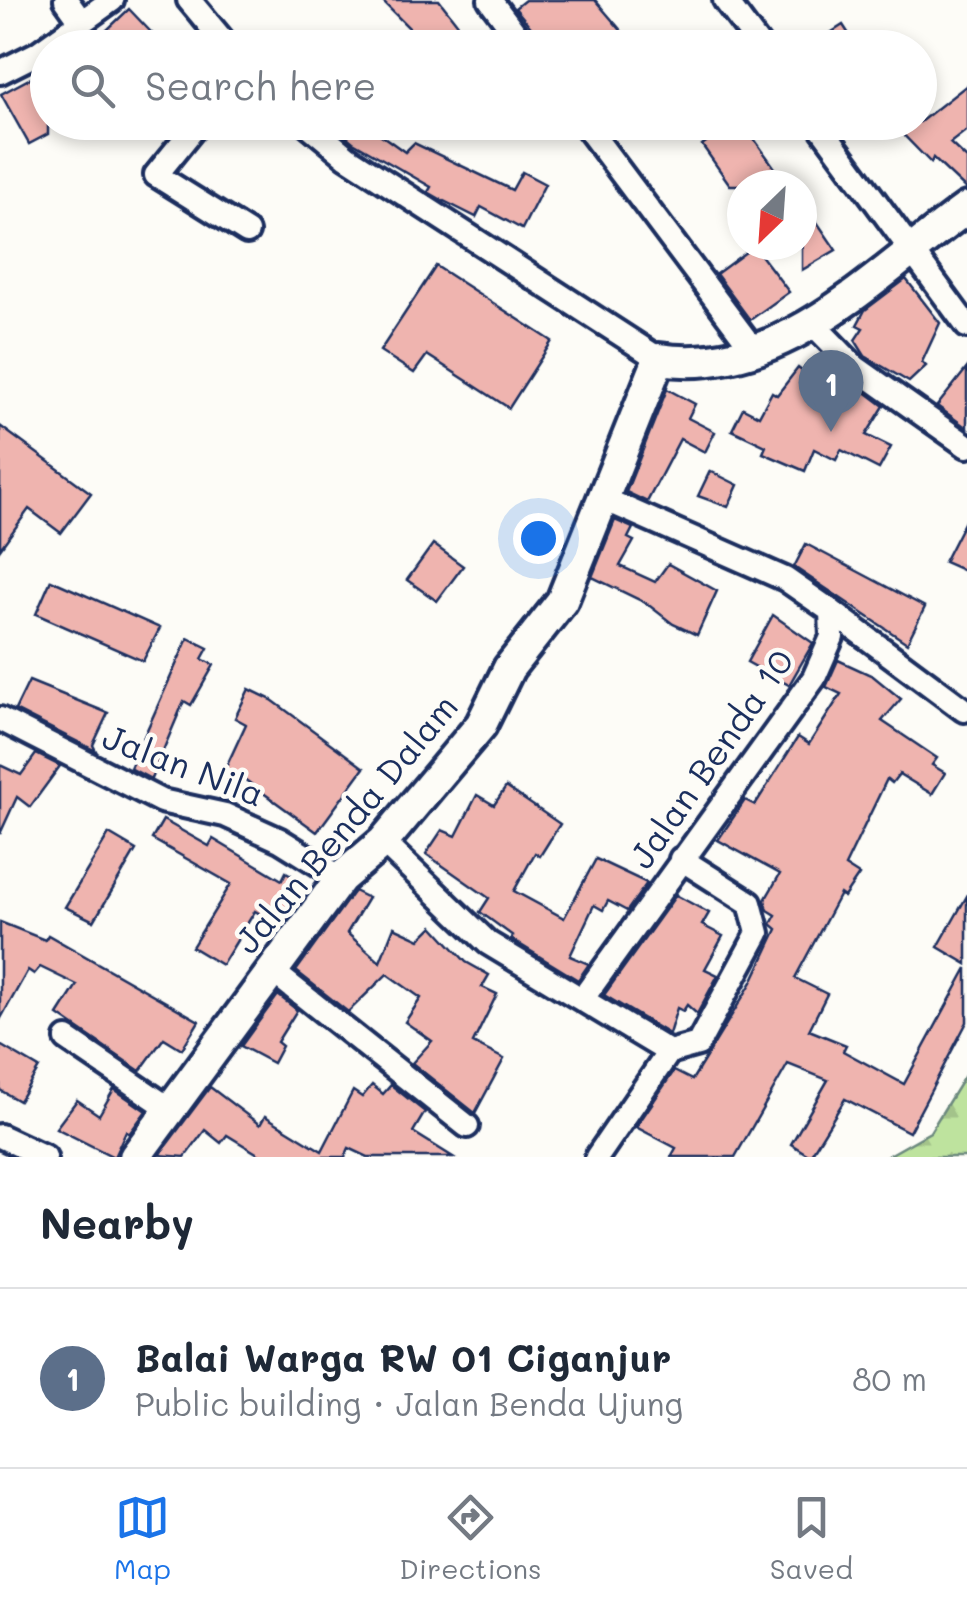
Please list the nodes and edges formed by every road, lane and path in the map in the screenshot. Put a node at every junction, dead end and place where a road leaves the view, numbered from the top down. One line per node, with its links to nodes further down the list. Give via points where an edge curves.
1 (66, 0): 6 (street)
2 (112, 0): 6 (street)
3 (189, 0): 8 (street)
4 (490, 0): 9 (street)
5 (726, 0): 10 (street)
6 (81, 22): 7 (street)
7 (70, 30)
8 (215, 30)
9 (512, 30)
10 (748, 30)
11 (30, 57): 12 (street)
12 (0, 72)
13 (184, 140): 18 (street, via 156,175)
14 (326, 140): 23 (street)
15 (596, 140): 22 (street)
16 (830, 140): 19 (street)
17 (967, 208): 19 (street)
18 (247, 232)
19 (911, 248): 20 (street); 21 (street)
20 (814, 325): 22 (street); 24 (street, via 855,366)
21 (967, 326)
22 (756, 353): 23 (street, via 686,363)
23 (659, 359): 25 (street, Jalan Benda Dalam)
24 (967, 446)
25 (604, 499): 26 (street, via 785,580); 29 (street, Jalan Benda Dalam, via 562,601 509,668 481,725)
26 (831, 611): 27 (street); 30 (street, Jalan Benda 10, via 832,637 814,678)
27 (964, 710)
28 (0, 720): 31 (street, Jalan Nila, via 161,801 225,815 280,840)
29 (384, 842): 31 (street, Jalan Benda Dalam); 33 (street, via 488,944)
30 (681, 859): 33 (street, Jalan Benda 10); 35 (street, via 750,903 758,934 698,1044)
31 (341, 878): 32 (street, Jalan Benda Dalam)
32 (271, 970): 36 (street, Jalan Benda Dalam); 37 (street)
33 (583, 998): 35 (street)
34 (67, 1039): 36 (street)
35 (669, 1052): 41 (street)
36 (170, 1109): 39 (street, Jalan Benda Dalam)
37 (467, 1126)
38 (0, 1136): 40 (street)
39 (138, 1156)
40 (45, 1157)
41 (597, 1157)

